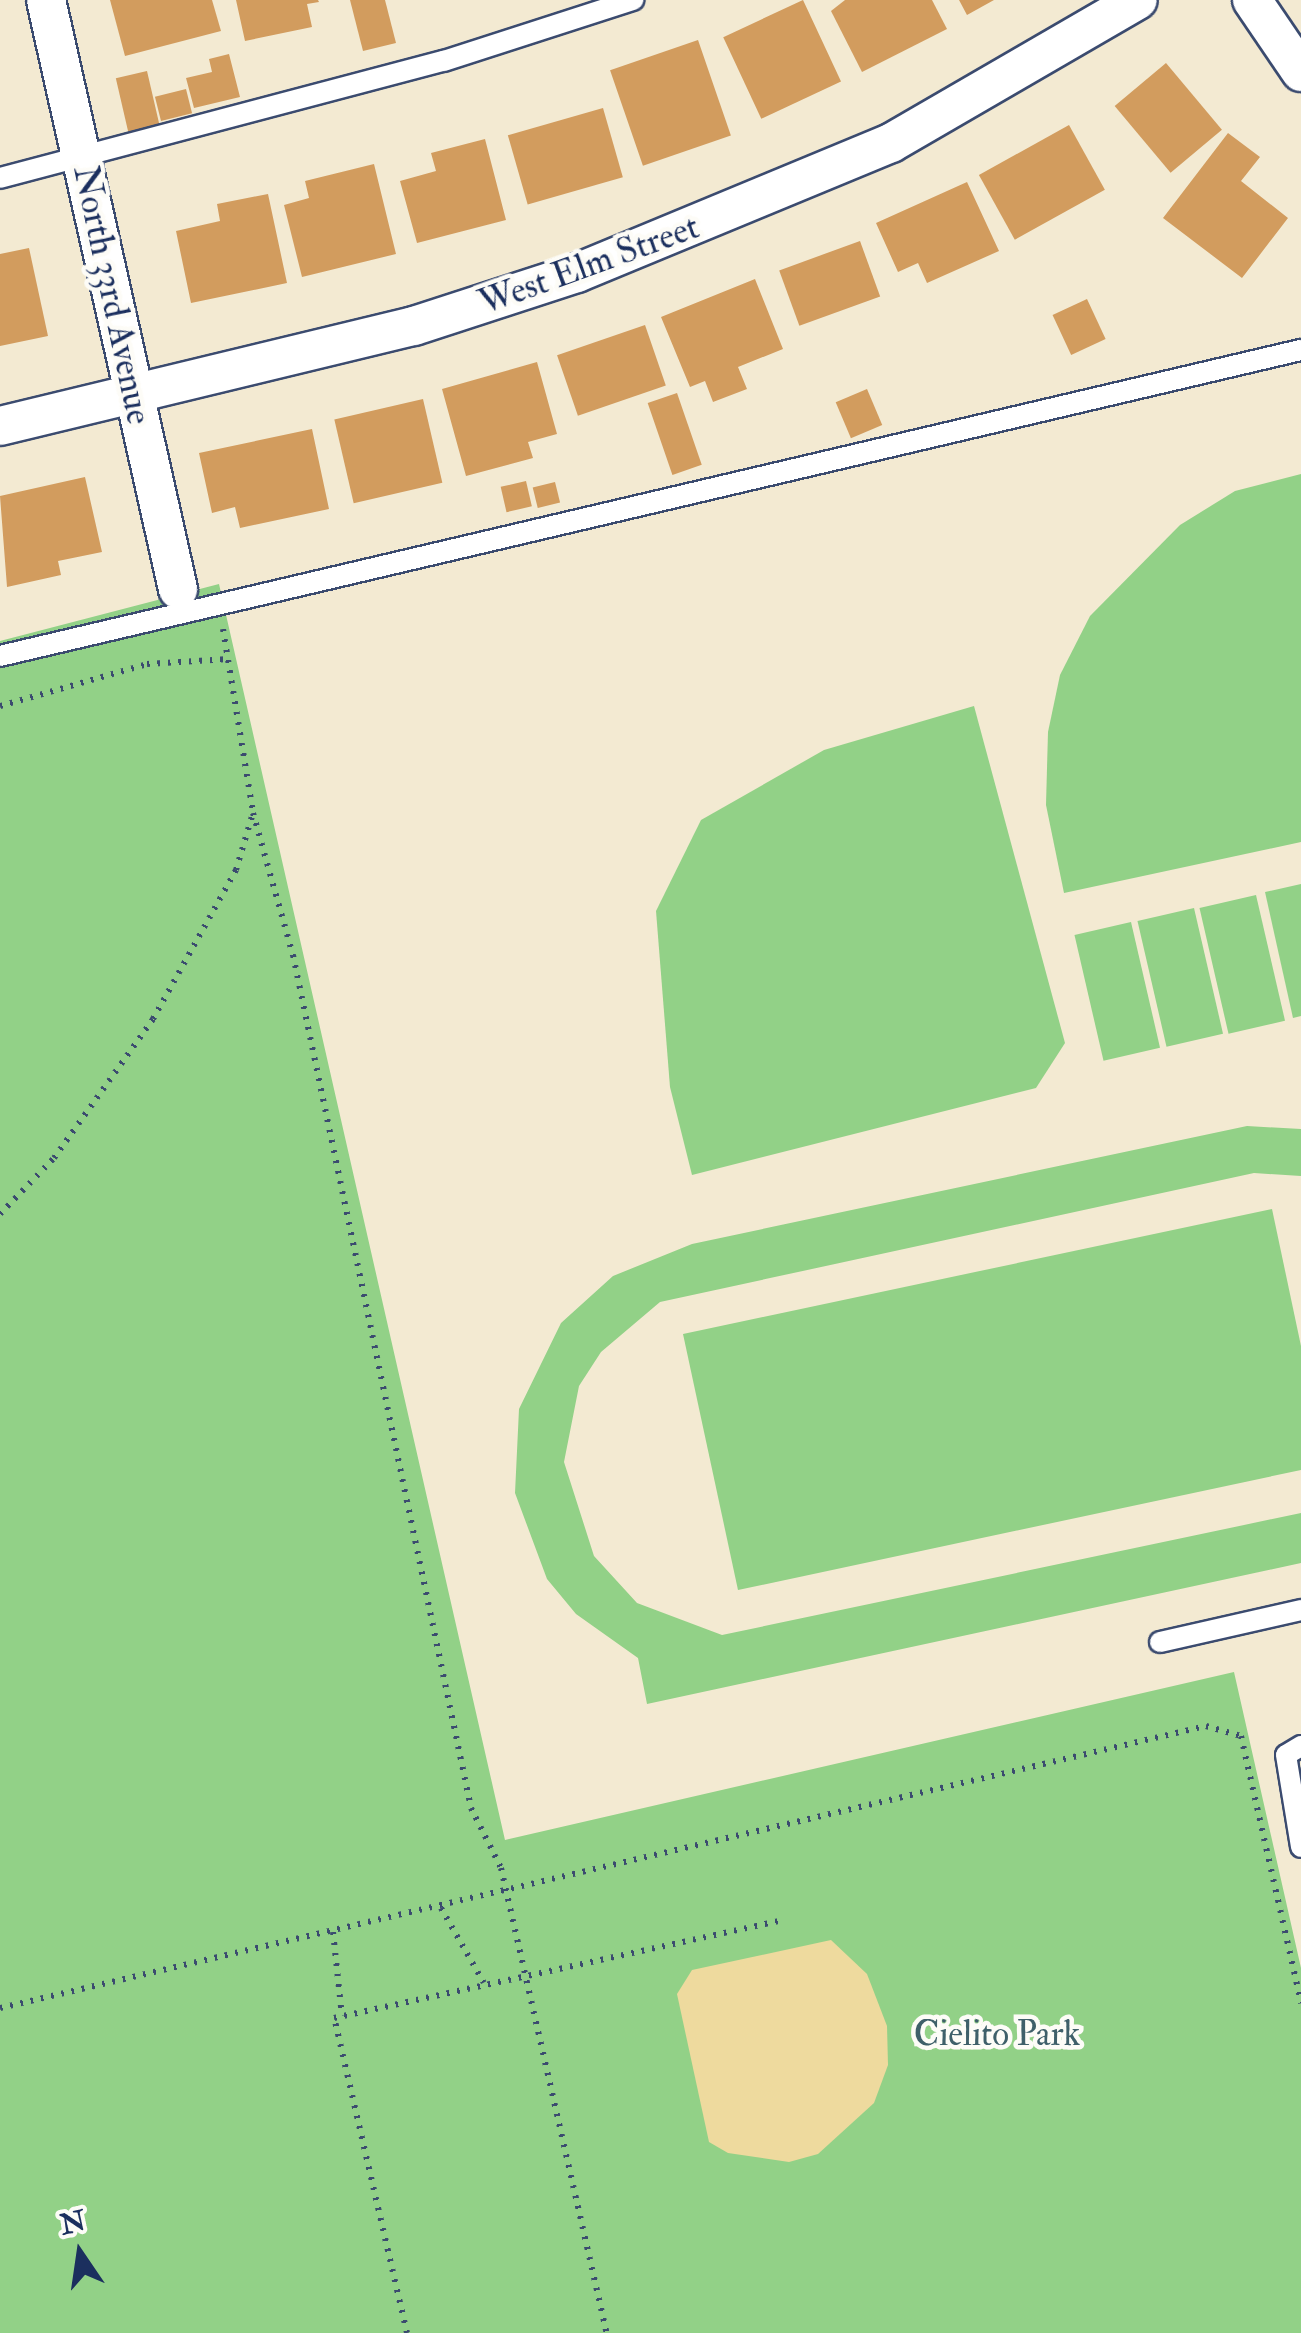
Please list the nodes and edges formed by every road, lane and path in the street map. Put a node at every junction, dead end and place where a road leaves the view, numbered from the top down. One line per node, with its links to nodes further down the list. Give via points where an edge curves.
1 (46, 0): 6 (street, North 33rd Avenue)
2 (633, 0): 6 (lane)
3 (1138, 0): 9 (street, West Elm Street, via 890,143 704,224 414,326)
4 (1252, 0): 5 (street)
5 (1301, 72)
6 (83, 159): 7 (lane); 9 (street, North 33rd Avenue)
7 (0, 178)
8 (1301, 350): 12 (lane)
9 (134, 393): 10 (street, West Elm Street); 11 (street, North 33rd Avenue)
10 (0, 426)
11 (178, 589)
12 (0, 656)
13 (0, 706): 14 (path, via 147,664 229,659)
14 (254, 813): 15 (path, via 236,870 153,1019 54,1158); 20 (path, via 292,955 471,1808)
15 (0, 1214)
16 (1301, 1610): 17 (lane)
17 (1160, 1642)
18 (1301, 1746): 19 (lane, via 1286,1755)
19 (1301, 1846)
20 (505, 1893): 21 (path); 24 (path); 26 (path, via 1226,1728 1241,1736)
21 (441, 1908): 23 (path); 25 (path)
22 (780, 1921): 24 (path)
23 (334, 1932): 27 (path); 28 (path)
24 (522, 1974): 25 (path); 30 (path)
25 (484, 1983): 28 (path)
26 (1301, 2003)
27 (0, 2008)
28 (342, 2016): 29 (path, via 334,2018)
29 (407, 2333)
30 (607, 2333)

